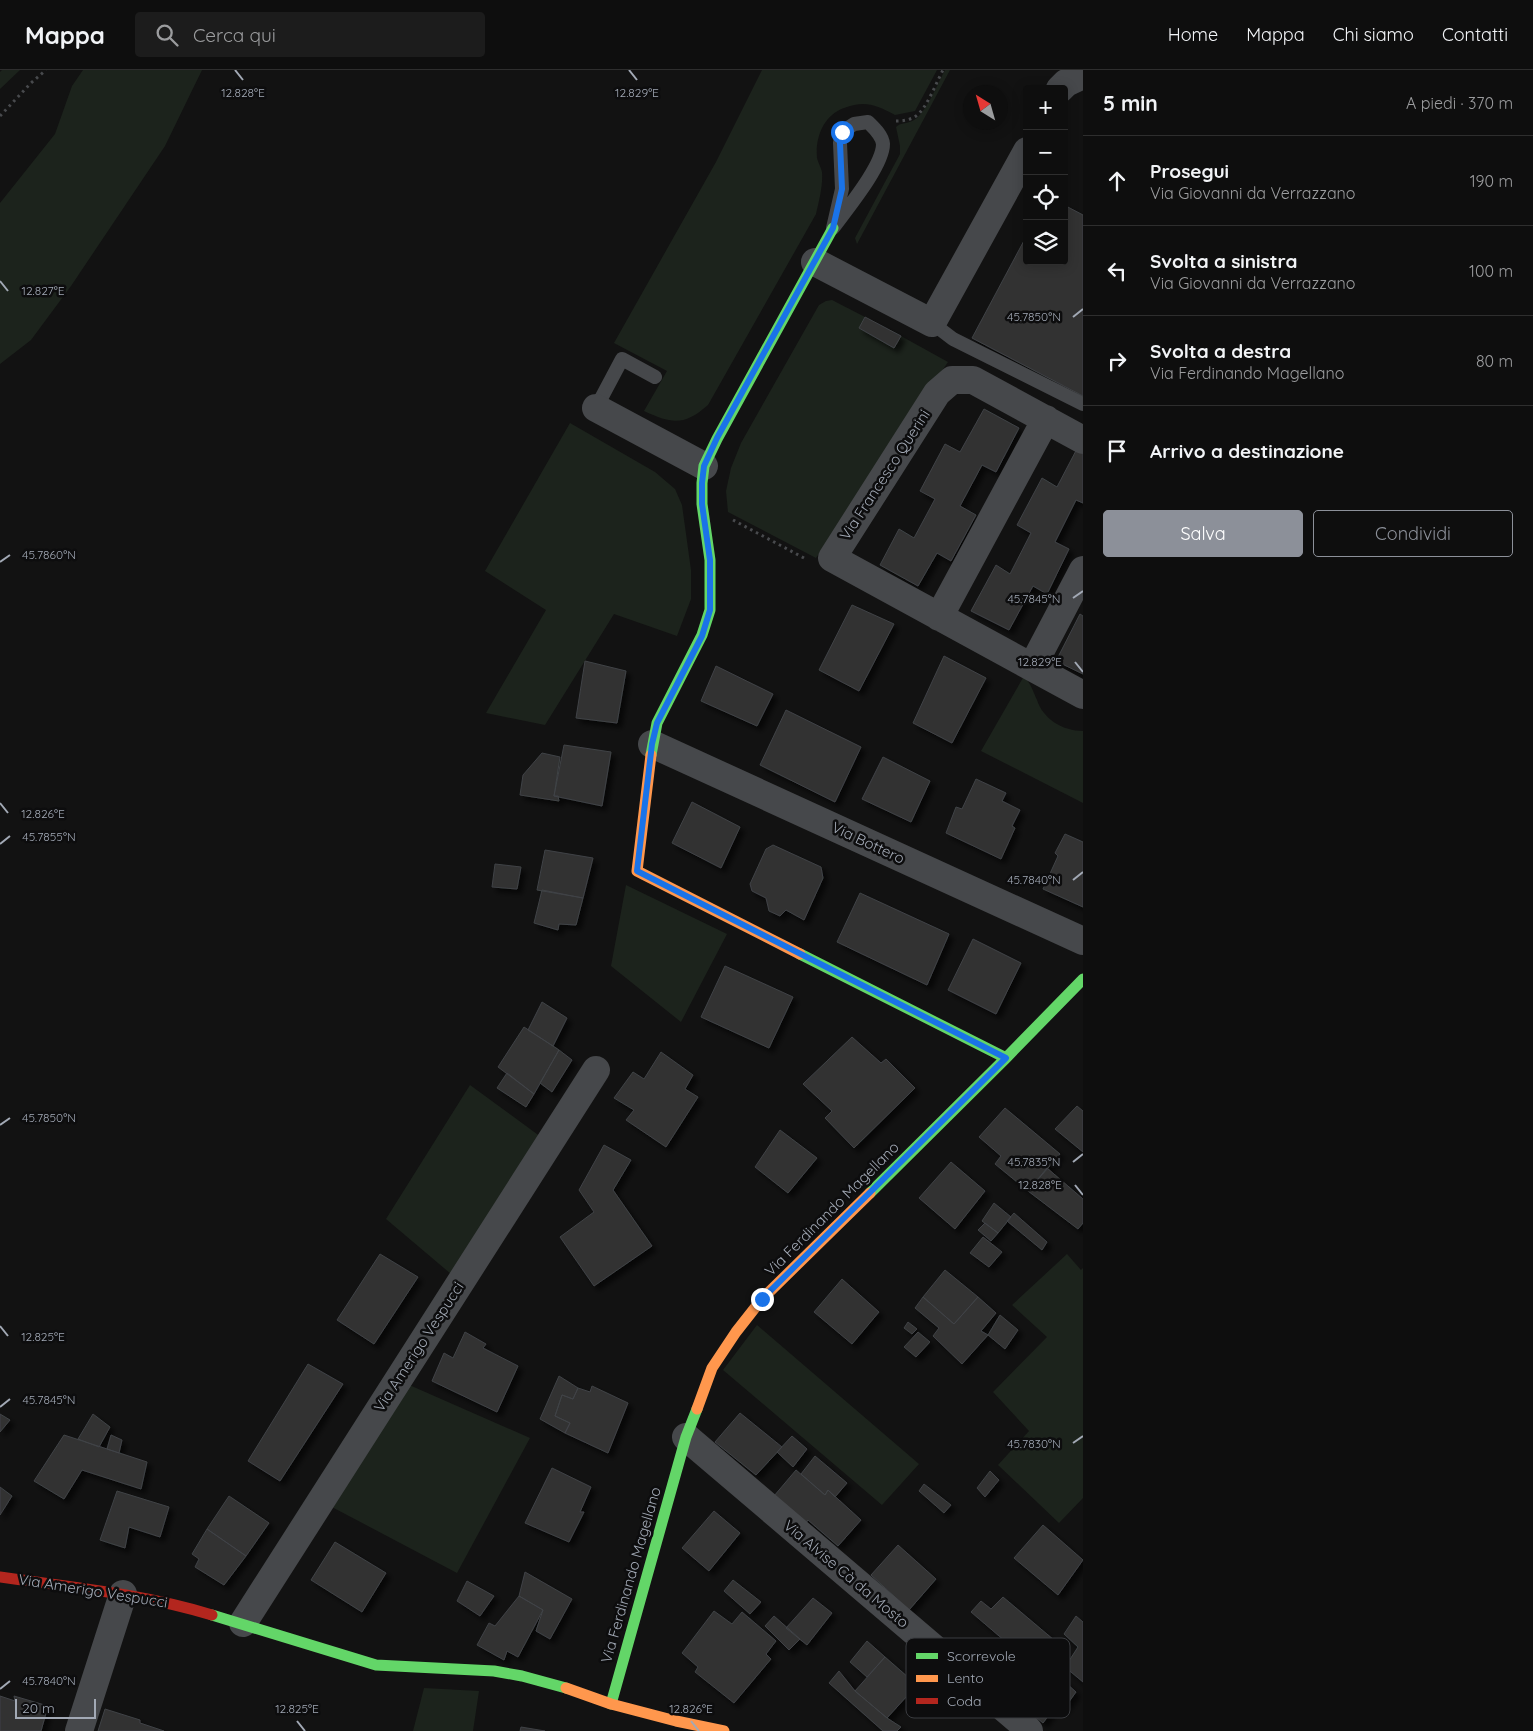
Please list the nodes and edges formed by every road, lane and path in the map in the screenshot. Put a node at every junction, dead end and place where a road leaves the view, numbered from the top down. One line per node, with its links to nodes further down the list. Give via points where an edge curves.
1 (46, 70): 4 (path)
2 (1083, 75): 3 (street)
3 (1064, 85)
4 (0, 116)
5 (1023, 158): 8 (street)
6 (833, 228): 6 (lane, via 878,163 883,144 876,129 868,122 854,124 842,132 842,189); 7 (street)
7 (815, 262): 8 (street); 14 (street)
8 (932, 324): 10 (lane, via 953,340)
9 (655, 377): 11 (lane, via 622,359)
10 (1083, 404)
11 (596, 408): 14 (street)
12 (1046, 419): 13 (street, Via Francesco Querini); 16 (street, Via Francesco Querini, via 973,380 952,380 937,393); 18 (street)
13 (1083, 440)
14 (704, 466): 15 (street)
15 (702, 504): 16 (path, via 815,563 822,564); 21 (street, via 710,560 710,610 702,636 657,723)
16 (832, 558): 18 (street, Via Francesco Querini)
17 (1083, 570): 19 (street)
18 (939, 617): 19 (street, Via Francesco Querini)
19 (1032, 667): 20 (street, Via Francesco Querini)
20 (1083, 695)
21 (652, 744): 22 (street, Via Bottero); 24 (street, via 637,871)
22 (1083, 942)
23 (1083, 979): 24 (street, Via Ferdinando Magellano)
24 (1006, 1058): 26 (street, Via Ferdinando Magellano, via 762,1299 712,1368)
25 (596, 1070): 29 (street, Via Amerigo Vespucci)
26 (686, 1437): 30 (street, Via Alvise Cà da Mosto); 31 (street, Via Ferdinando Magellano)
27 (0, 1577): 28 (street, Via Amerigo Vespucci)
28 (123, 1594): 29 (street, Via Amerigo Vespucci); 33 (street)
29 (243, 1623): 31 (street, Via Amerigo Vespucci, via 376,1665 494,1671 568,1688)
30 (922, 1638)
31 (611, 1704): 34 (street, Via Amerigo Vespucci)
32 (1016, 1718): 35 (street, Via Alvise Cà da Mosto)
33 (79, 1731)
34 (724, 1731)
35 (1029, 1731)

